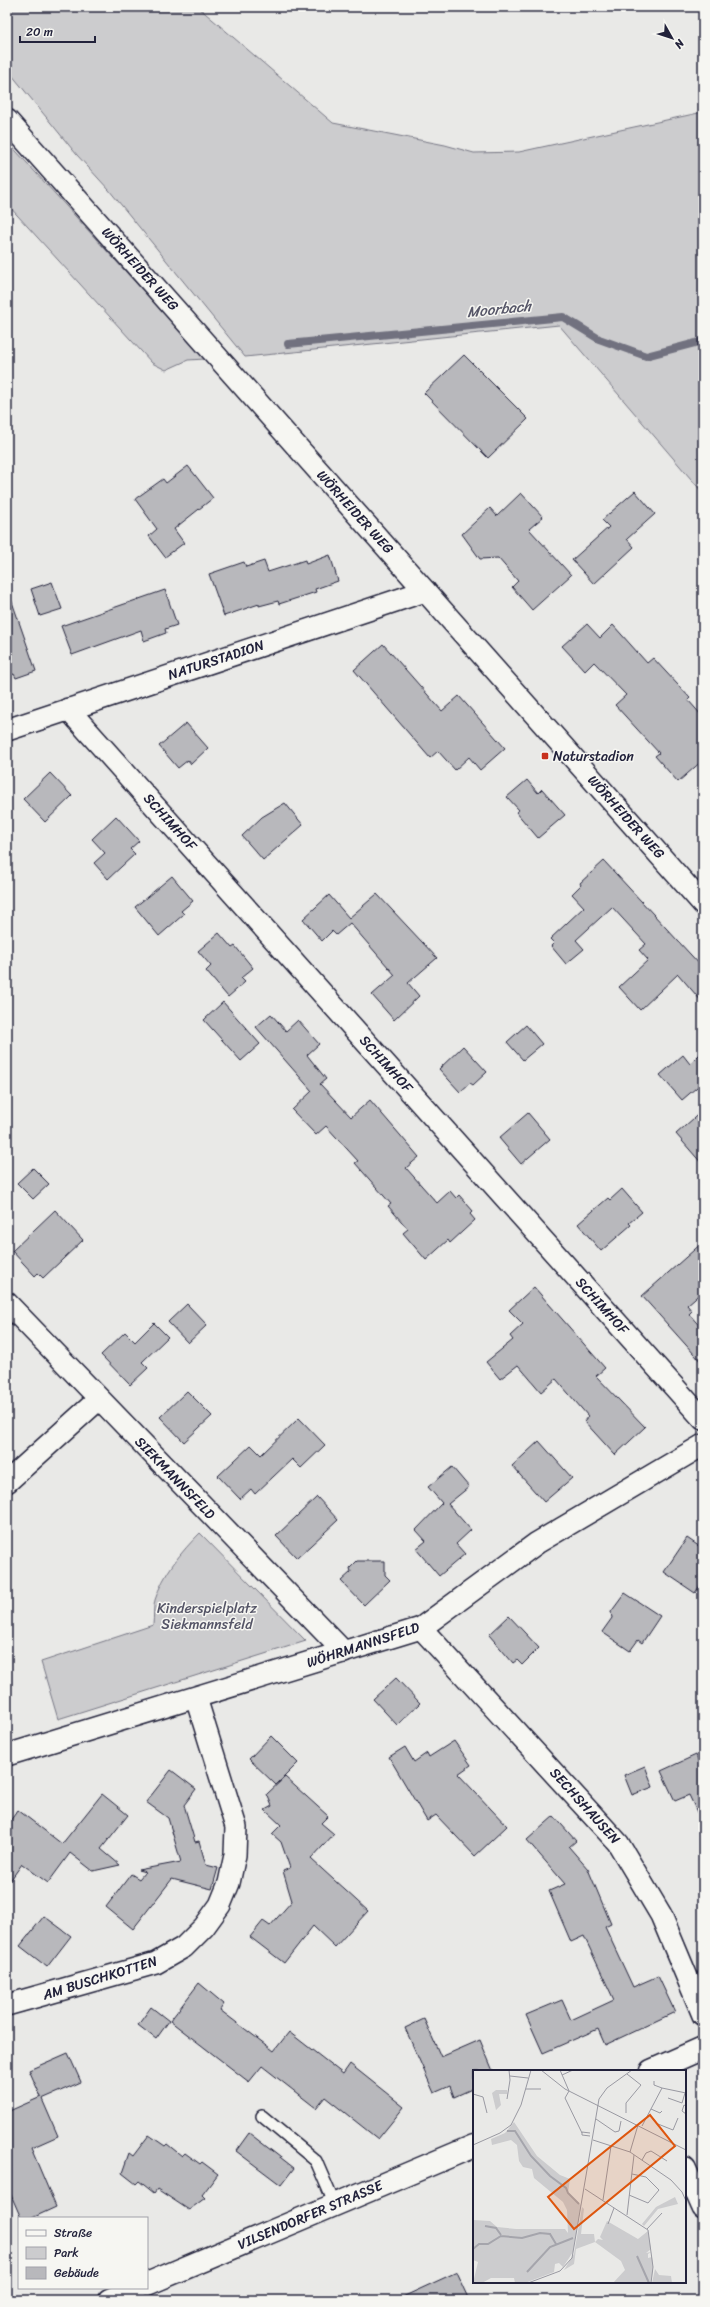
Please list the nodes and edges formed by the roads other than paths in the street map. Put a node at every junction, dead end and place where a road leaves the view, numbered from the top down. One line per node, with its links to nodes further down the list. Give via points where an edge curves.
1 (7, 120): 2 (street, WÖRHEIDER WEG)
2 (425, 591): 3 (street, NATURSTADION); 5 (street, WÖRHEIDER WEG)
3 (68, 709): 4 (street, NATURSTADION); 8 (street, SCHIMHOF)
4 (7, 730)
5 (703, 904)
6 (7, 1303): 7 (street, SIEKMANNSFELD)
7 (99, 1399): 10 (street); 12 (street, SIEKMANNSFELD)
8 (703, 1419)
9 (703, 1445): 11 (street, WÖHRMANNSFELD, via 538,1543)
10 (7, 1482)
11 (422, 1628): 12 (street, WÖHRMANNSFELD); 16 (street, SECHSHAUSEN, via 618,1843 661,1915)
12 (344, 1652): 13 (street, WÖHRMANNSFELD)
13 (196, 1698): 14 (street, WÖHRMANNSFELD); 15 (street, AM BUSCHKOTTEN, via 236,1826 235,1855 229,1883 220,1905 204,1927 184,1947 156,1963)
14 (7, 1755)
15 (7, 2005)
16 (703, 2015)
17 (703, 2048): 18 (main road)
18 (653, 2070)
19 (262, 2116): 22 (lane, via 316,2161)
20 (473, 2146): 22 (main road, VILSENDORFER STRASSE)
21 (686, 2170): 23 (street)
22 (335, 2205): 24 (main road, VILSENDORFER STRASSE)
23 (703, 2208)
24 (148, 2284)
25 (135, 2289): 26 (main road)
26 (109, 2300)

